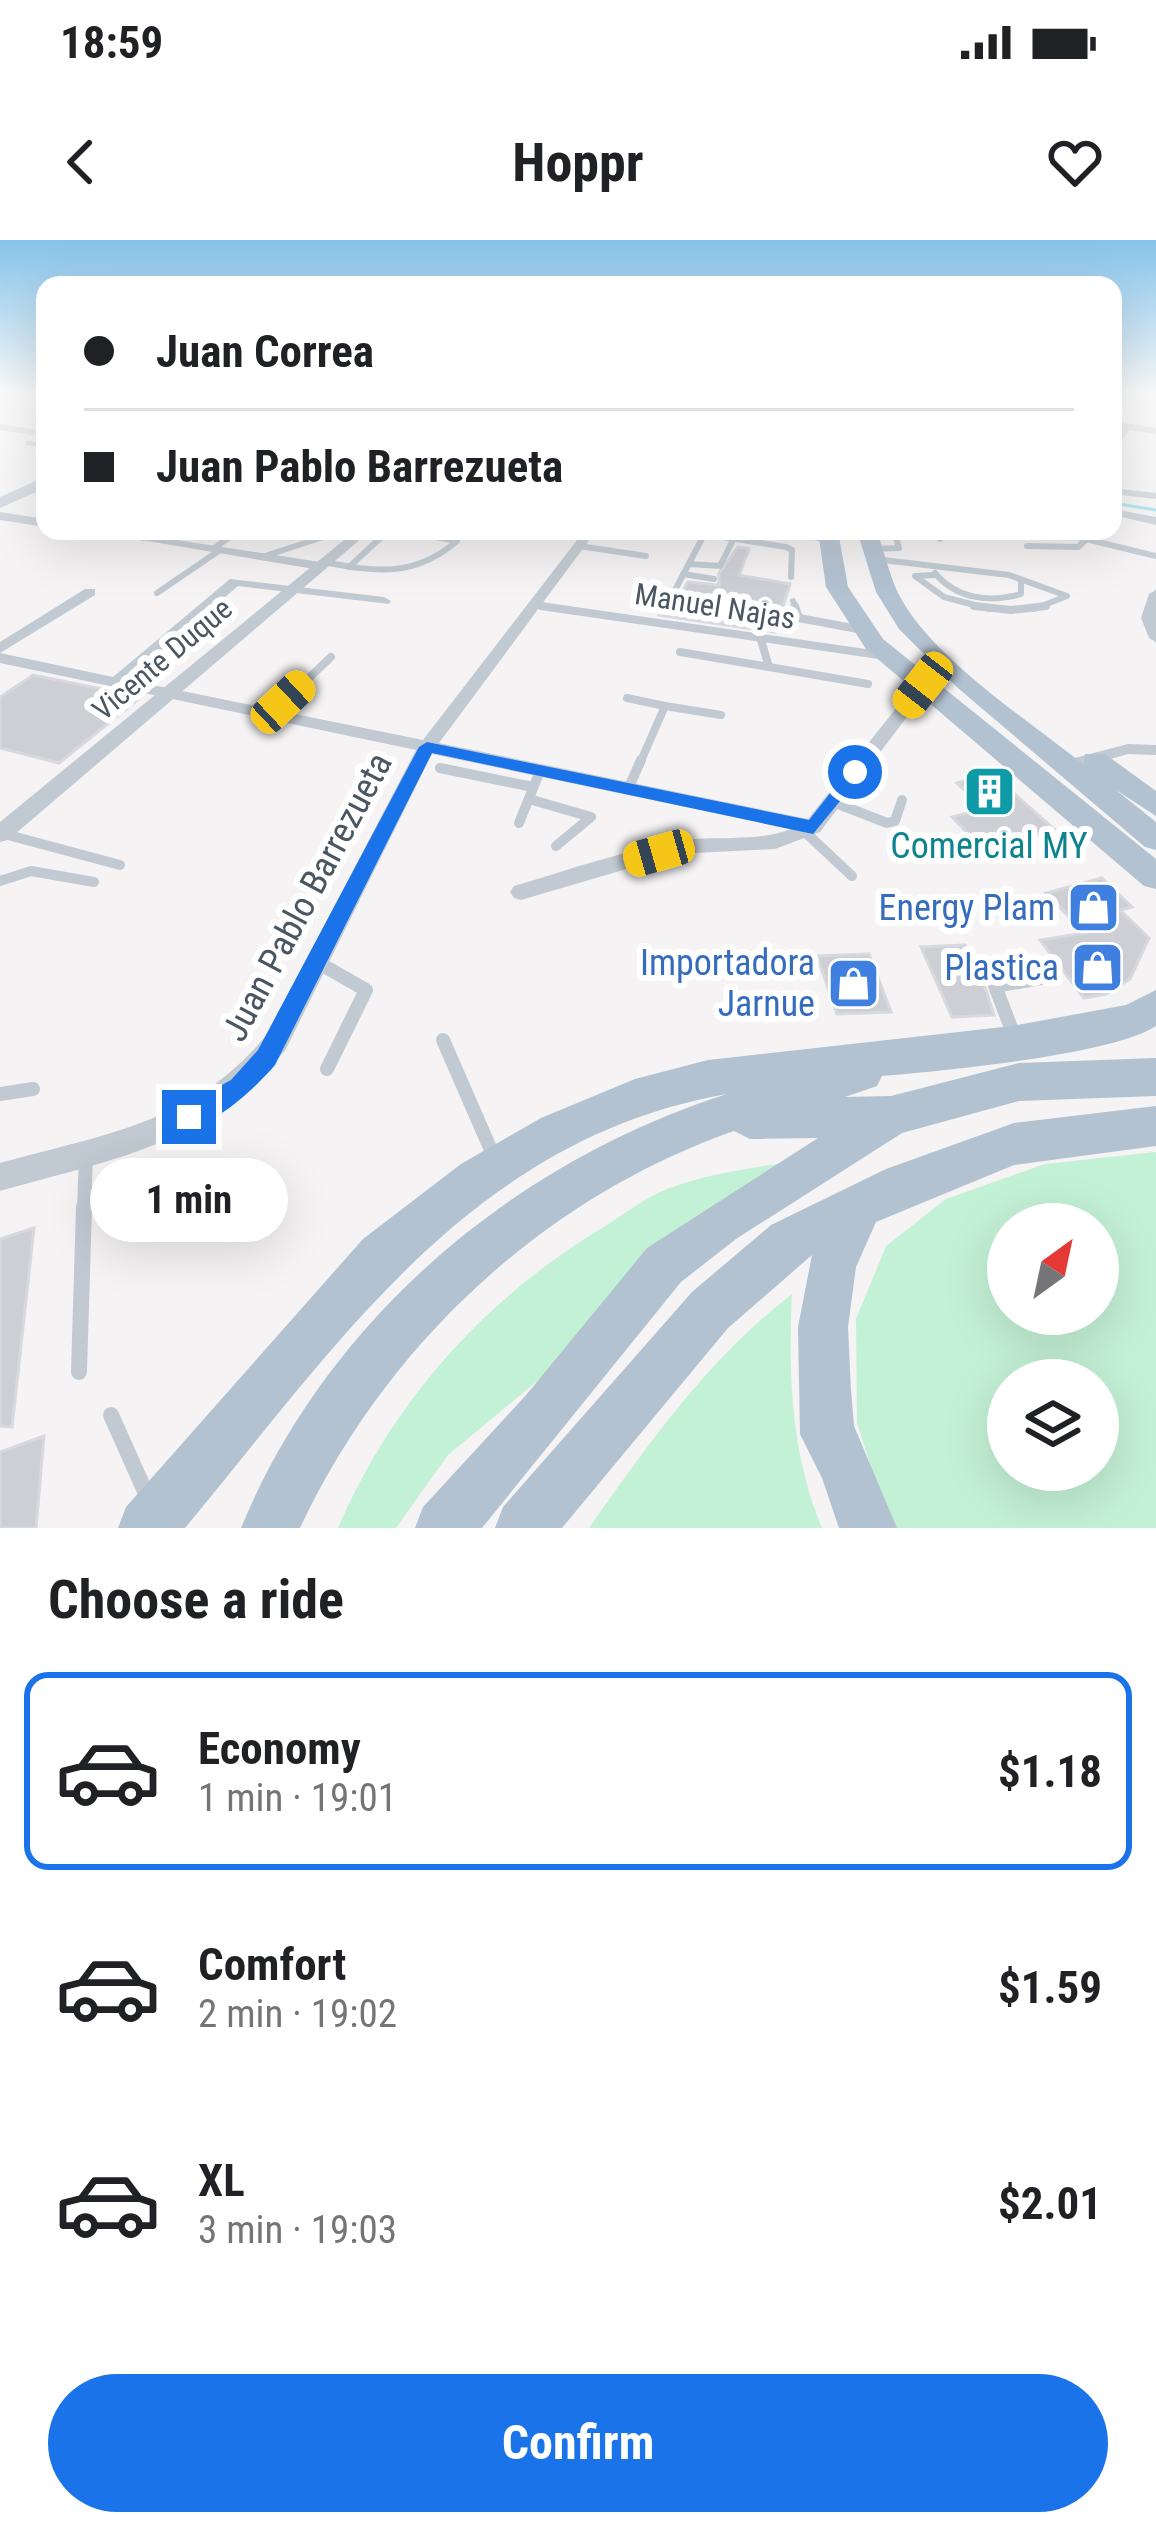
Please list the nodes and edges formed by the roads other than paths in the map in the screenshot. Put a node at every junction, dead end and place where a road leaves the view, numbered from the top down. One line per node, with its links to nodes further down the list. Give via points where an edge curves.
1 (36, 482): 2 (main road)
2 (0, 499)
3 (1122, 514): 5 (street)
4 (0, 516): 6 (street)
5 (1156, 521)
6 (36, 522)
7 (170, 540): 25 (street)
8 (228, 540): 25 (lane)
9 (305, 540): 26 (lane)
10 (353, 540): 29 (street, Vicente Duque)
11 (378, 540): 31 (lane)
12 (452, 540): 31 (lane, via 436,562 406,574)
13 (701, 540): 30 (lane)
14 (733, 540): 30 (lane, via 720,566)
15 (744, 540): 34 (lane, via 792,550)
16 (830, 540): 45 (main road, via 837,587)
17 (897, 540): 23 (lane, via 899,548)
18 (1090, 540): 24 (lane)
19 (1096, 540): 28 (lane)
20 (1112, 540): 21 (lane)
21 (1131, 541)
22 (588, 542): 27 (lane); 44 (street, Juan Pablo Barrezueta)
23 (871, 546): 32 (lane); 64 (main road, via 907,624 945,662)
24 (1027, 546)
25 (216, 550): 26 (street); 39 (lane)
26 (262, 556): 29 (street)
27 (646, 556)
28 (1156, 556)
29 (322, 564): 31 (lane); 37 (street, Vicente Duque)
30 (689, 564): 33 (lane)
31 (349, 567)
32 (936, 569): 36 (lane); 36 (lane, via 948,588 987,598 1021,594); 36 (lane, via 916,576 955,604 1035,607 1067,596 1060,587)
33 (683, 574): 35 (lane); 43 (lane, via 673,598)
34 (791, 578)
35 (714, 579)
36 (1021, 580)
37 (292, 587): 41 (street); 54 (street, via 231,584); 57 (street, Vicente Duque)
38 (89, 592): 48 (street)
39 (157, 593)
40 (1156, 594): 46 (street, via 1148,618)
41 (384, 601)
42 (793, 601): 45 (lane, via 800,618)
43 (710, 604)
44 (536, 605): 47 (lane, Manuel Najas); 62 (street, Juan Pablo Barrezueta)
45 (863, 630): 50 (main road)
46 (1156, 638)
47 (761, 640): 50 (lane, Manuel Najas); 53 (lane)
48 (0, 649)
49 (680, 652): 53 (lane)
50 (886, 656): 56 (main road)
51 (331, 657): 60 (lane)
52 (0, 658): 54 (street)
53 (769, 667): 55 (lane)
54 (116, 682): 57 (street)
55 (868, 684)
56 (923, 685): 69 (street); 76 (main road)
57 (170, 693): 60 (street); 73 (street, Vicente Duque)
58 (627, 698): 59 (lane)
59 (665, 706): 61 (lane); 67 (lane)
60 (271, 714): 62 (street)
61 (721, 715)
62 (427, 747): 66 (street); 81 (street, Juan Pablo Barrezueta)
63 (1156, 750): 64 (street)
64 (1080, 761): 70 (main road); 76 (main road)
65 (440, 768): 66 (lane)
66 (534, 786): 67 (street); 71 (lane); 74 (lane, via 591,817)
67 (628, 789): 72 (street)
68 (902, 800): 69 (lane, via 887,823)
69 (833, 802): 72 (street)
70 (1156, 806)
71 (519, 823)
72 (809, 830): 77 (lane); 80 (street, via 772,846 681,847)
73 (0, 834): 75 (lane)
74 (556, 847)
75 (120, 865)
76 (1153, 869)
77 (852, 876)
78 (0, 881): 79 (lane, via 31,871)
79 (94, 881)
80 (521, 892)
81 (317, 962): 87 (lane, via 366,990); 94 (street, Juan Pablo Barrezueta, via 277,1042 240,1088 176,1122)
82 (1041, 978): 85 (lane, via 995,986)
83 (1156, 1006): 85 (main road, via 1134,1020)
84 (443, 1040): 95 (lane)
85 (1017, 1041): 86 (main road)
86 (928, 1054): 92 (main road); 95 (main road, via 811,1063 667,1088)
87 (327, 1069)
88 (1156, 1077): 91 (main road, via 1019,1082)
89 (33, 1089): 90 (lane)
90 (0, 1094)
91 (892, 1116): 92 (main road); 102 (main road, via 664,1265)
92 (706, 1120): 101 (main road, via 552,1197 452,1274 328,1422)
93 (1156, 1126): 97 (main road, via 1014,1144)
94 (86, 1150): 96 (street, Juan Pablo Barrezueta); 98 (lane)
95 (498, 1165): 100 (main road, via 380,1256)
96 (0, 1177)
97 (858, 1210): 103 (main road, via 752,1270); 104 (main road, via 832,1265 824,1390 826,1434 846,1464)
98 (79, 1372)
99 (111, 1415): 100 (lane)
100 (151, 1523)
101 (270, 1528)
102 (444, 1528)
103 (524, 1528)
104 (868, 1528)

